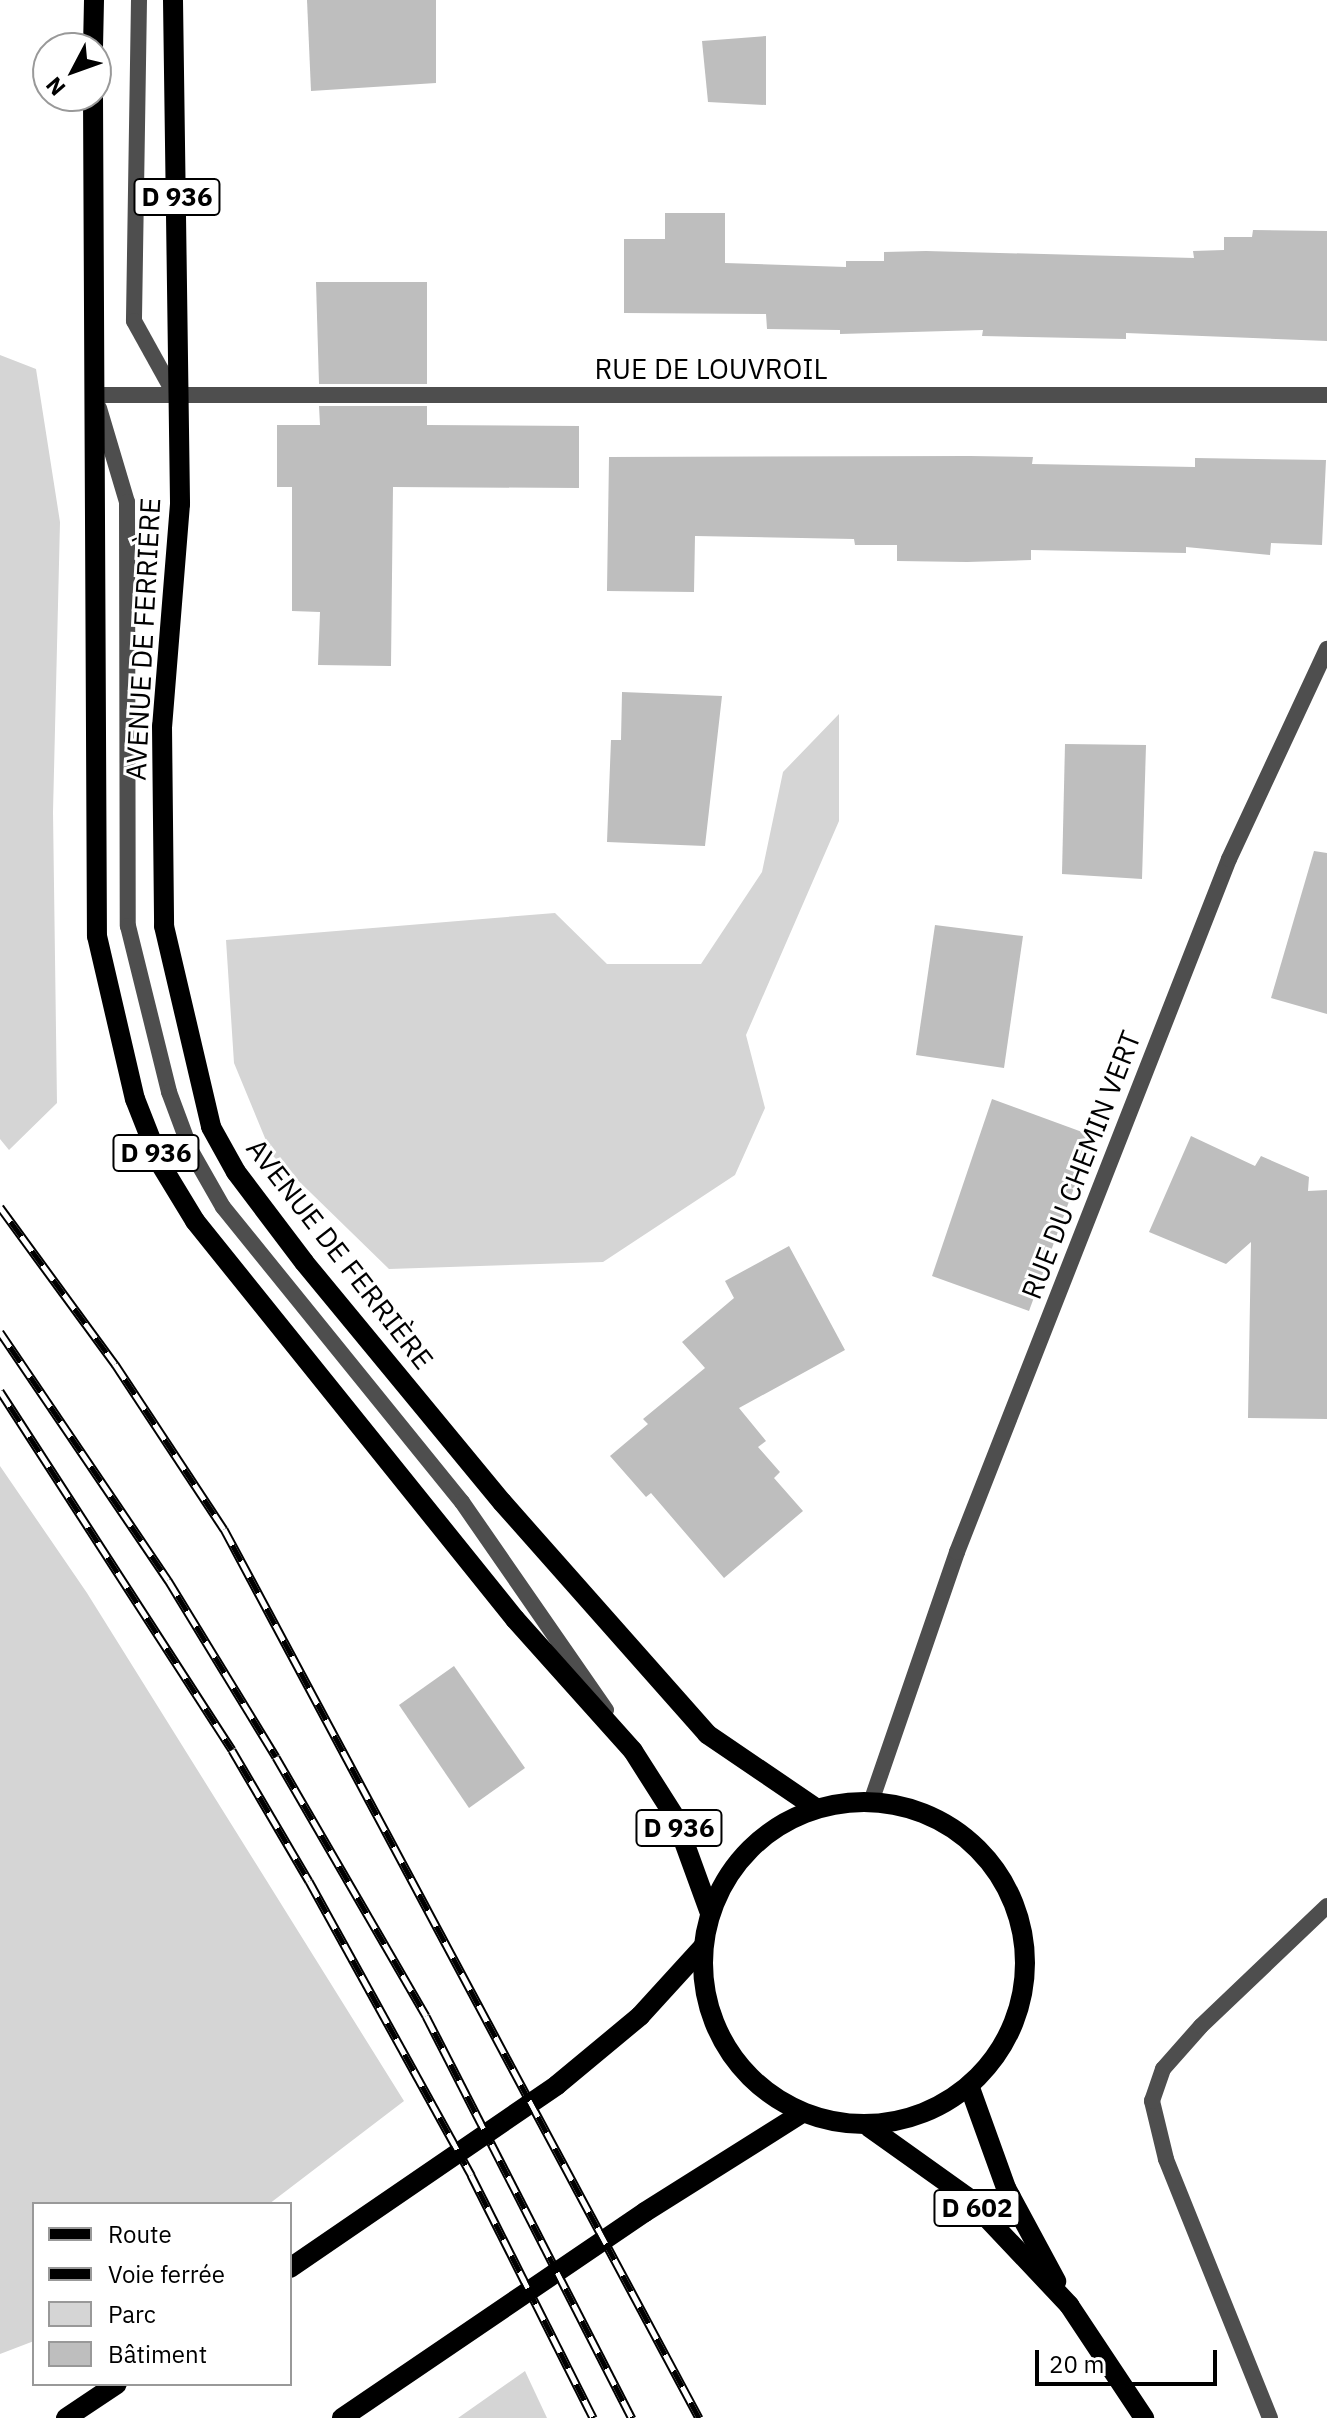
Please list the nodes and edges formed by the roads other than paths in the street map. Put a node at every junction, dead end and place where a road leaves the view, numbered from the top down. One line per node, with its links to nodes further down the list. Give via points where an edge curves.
1 (94, 0): 4 (main road)
2 (139, 0): 7 (street, via 134,321)
3 (173, 0): 7 (main road, AVENUE DE FERRIÈRE / D 936, via 179,284)
4 (93, 32)
5 (93, 112): 6 (main road, AVENUE DE FERRIÈRE / D 936)
6 (95, 395): 7 (street, RUE DE LOUVROIL); 10 (street, via 127,502 128,926 169,1092 191,1151 223,1207 462,1502); 10 (main road, AVENUE DE FERRIÈRE / D 936, via 97,936 140,1112 161,1165 195,1221 515,1619)
7 (175, 395): 8 (street, RUE DE LOUVROIL); 12 (main road, AVENUE DE FERRIÈRE / D 936, via 180,504 162,726 164,926 211,1127 236,1172 304,1262 502,1502 707,1734)
8 (1327, 395)
9 (1327, 649): 11 (street, RUE DU CHEMIN VERT, via 1229,859 957,1552)
10 (633, 1751): 14 (main road, AVENUE DE FERRIÈRE / D 936, via 675,1817)
11 (873, 1796): 12 (main road); 16 (main road, via 945,1823 985,1856 1013,1899 1026,1949 1022,2001 1003,2049)
12 (816, 1808): 14 (main road, via 770,1831 743,1858)
13 (1327, 1906): 25 (street, via 1201,2026 1163,2069 1152,2101 1166,2159)
14 (710, 1913): 15 (main road)
15 (703, 1947): 17 (main road, via 706,1999 726,2047 759,2086); 19 (main road, via 640,2016 557,2085)
16 (970, 2088): 18 (main road, via 933,2111); 20 (main road, D 602, via 1006,2188)
17 (802, 2113): 18 (main road); 23 (main road, via 645,2212)
18 (869, 2127): 20 (main road, D 602, via 967,2197)
19 (292, 2267)
20 (1069, 2305): 24 (main road, D 602)
21 (114, 2386): 22 (main road)
22 (66, 2418)
23 (342, 2418)
24 (1144, 2418)
25 (1270, 2418)

